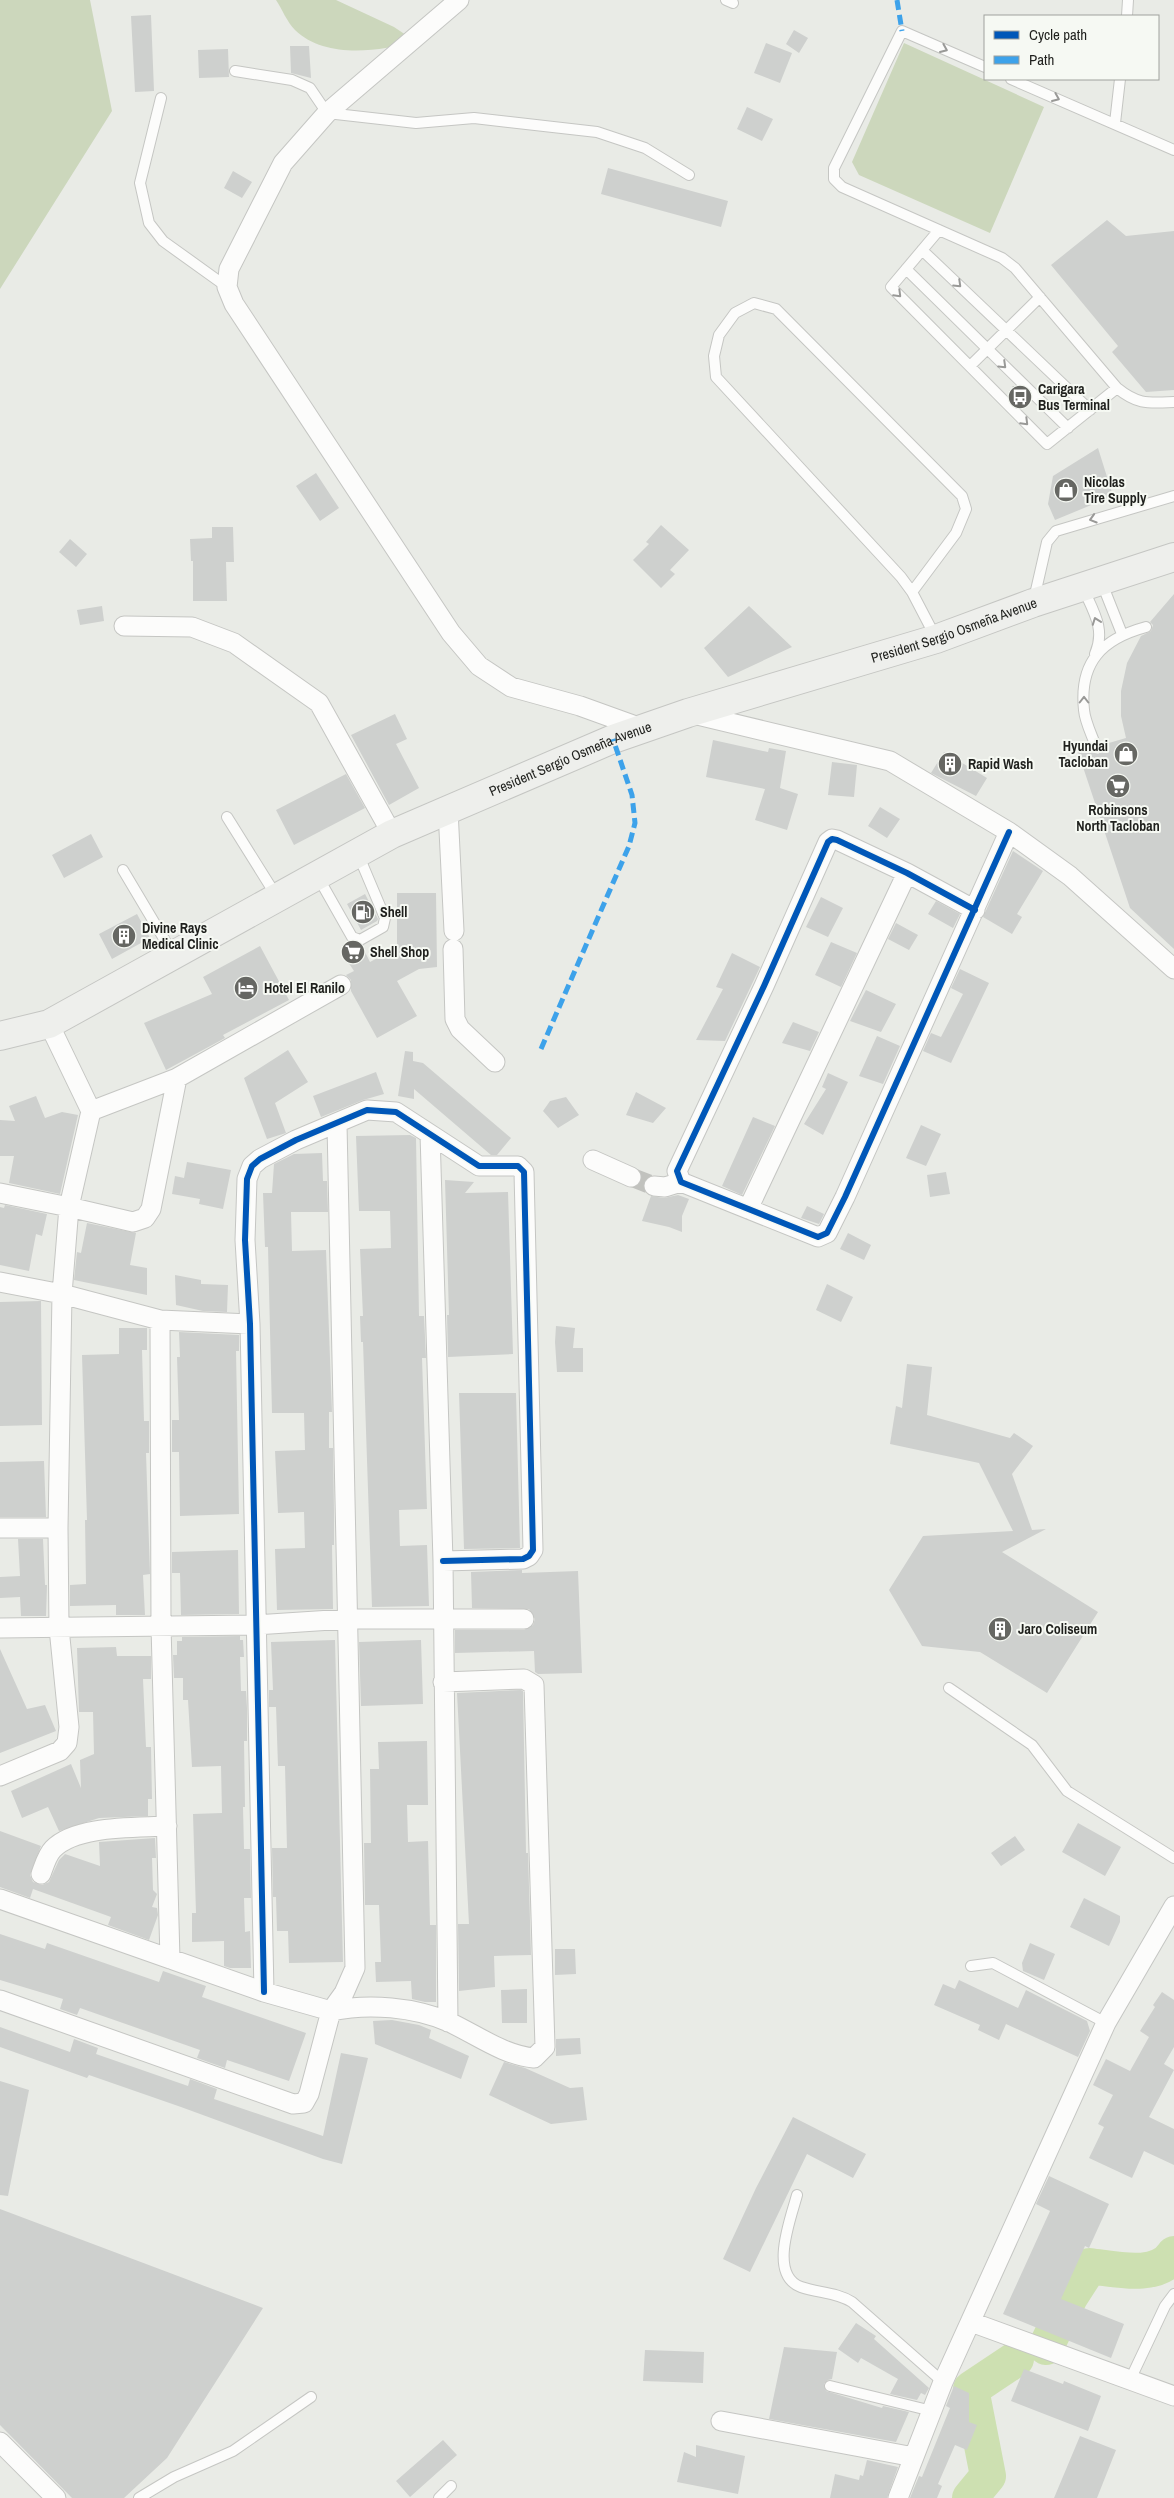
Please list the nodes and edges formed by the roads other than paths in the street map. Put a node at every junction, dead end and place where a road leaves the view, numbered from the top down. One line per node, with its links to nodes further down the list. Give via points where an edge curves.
1 (459, 0): 9 (street)
2 (1128, 0): 3 (lane)
3 (1127, 15)
4 (984, 68): 13 (lane, one-way to 4, via 842,187 834,179 834,168 902,31)
5 (235, 70): 9 (lane, via 292,80 310,88)
6 (1013, 80): 10 (lane, one-way to 10)
7 (1120, 80): 10 (lane)
8 (161, 98): 16 (lane, via 140,183 149,224 163,241)
9 (327, 113): 12 (lane, via 416,122 474,118 597,132 645,148); 16 (street, via 283,163 229,269)
10 (1115, 124): 11 (lane)
11 (1174, 150)
12 (689, 175)
13 (939, 230): 14 (lane); 17 (lane, via 1002,258)
14 (922, 250): 15 (lane); 18 (lane, one-way to 18)
15 (906, 269): 19 (lane); 20 (lane, one-way to 20, via 892,287)
16 (227, 287): 36 (street, via 234,304 451,633 479,666 511,687 580,706)
17 (1040, 297): 18 (lane); 21 (lane)
18 (1007, 330): 19 (lane); 23 (lane)
19 (988, 349): 20 (lane); 24 (lane, one-way to 24)
20 (970, 366): 24 (lane, one-way to 24, via 1047,444)
21 (1117, 388): 22 (lane, via 1130,399 1143,403); 23 (lane)
22 (1174, 402)
23 (1090, 410): 24 (lane)
24 (1068, 428)
25 (1174, 496): 29 (lane, one-way to 29, via 1056,531 1047,542)
26 (1174, 557): 27 (main road, President Sergio Osmeña Avenue)
27 (1092, 583): 29 (main road, President Sergio Osmeña Avenue); 32 (lane); 34 (lane, one-way to 27, via 1101,641)
28 (912, 592): 28 (lane, via 716,377 714,356 719,335 735,313 754,303 776,308 962,496 966,509 956,533); 33 (lane)
29 (1033, 603): 33 (main road, President Sergio Osmeña Avenue)
30 (124, 626): 41 (street, via 192,626 234,644 319,703)
31 (1146, 627): 32 (lane)
32 (1122, 634): 34 (lane)
33 (936, 639): 35 (main road, President Sergio Osmeña Avenue)
34 (1093, 657): 37 (lane, one-way to 34, via 1084,712 1085,681)
35 (688, 713): 36 (main road, President Sergio Osmeña Avenue); 40 (street, via 890,761)
36 (641, 728): 38 (main road, President Sergio Osmeña Avenue)
37 (1096, 746)
38 (448, 810): 41 (main road, President Sergio Osmeña Avenue); 48 (street)
39 (228, 817): 46 (lane)
40 (1009, 832): 47 (street); 51 (street, via 1070,876)
41 (392, 834): 42 (main road, President Sergio Osmeña Avenue)
42 (357, 853): 45 (main road, President Sergio Osmeña Avenue); 45 (lane, via 385,918 383,927 360,940 352,937)
43 (123, 870): 50 (lane)
44 (907, 873): 47 (street); 62 (street, via 837,840 828,842 677,1171); 66 (street)
45 (318, 875): 46 (main road, President Sergio Osmeña Avenue)
46 (277, 898): 50 (main road, President Sergio Osmeña Avenue)
47 (975, 910): 66 (street, via 827,1233 818,1236)
48 (454, 931)
49 (453, 950): 55 (street, via 454,1019 460,1029)
50 (173, 955): 53 (main road, President Sergio Osmeña Avenue)
51 (1174, 969)
52 (341, 985): 56 (street)
53 (48, 1024): 54 (main road, President Sergio Osmeña Avenue); 57 (street)
54 (0, 1036)
55 (495, 1062)
56 (177, 1078): 57 (street); 65 (street, via 151,1209 145,1218 133,1222)
57 (91, 1111): 65 (street)
58 (337, 1124): 59 (street, via 367,1110 396,1112); 70 (street, via 296,1140 252,1166 247,1179 245,1240); 74 (street)
59 (430, 1134): 73 (street); 73 (street, via 479,1166 518,1166 524,1172 533,1550 523,1559)
60 (593, 1160): 61 (street)
61 (631, 1177)
62 (681, 1182): 63 (street, via 665,1187); 66 (street)
63 (654, 1186)
64 (0, 1193): 65 (street)
65 (69, 1207): 68 (street)
66 (748, 1209)
67 (0, 1282): 68 (street)
68 (62, 1294): 69 (street); 72 (street)
69 (160, 1320): 70 (street); 78 (street)
70 (250, 1324): 77 (street)
71 (0, 1528): 72 (street)
72 (58, 1528): 80 (street)
73 (443, 1561): 76 (street)
74 (347, 1619): 76 (street); 77 (street); 93 (street, via 355,1968)
75 (524, 1620): 76 (street)
76 (442, 1621): 81 (street)
77 (256, 1625): 78 (street); 91 (street)
78 (161, 1626): 80 (street); 84 (street)
79 (0, 1628): 80 (street)
80 (59, 1628): 83 (street, via 69,1727 67,1743 60,1751)
81 (443, 1682): 94 (street); 94 (street, via 524,1679 534,1685 545,2047 534,2058 517,2056)
82 (949, 1688): 85 (lane, via 1032,1745 1067,1791)
83 (0, 1776)
84 (167, 1826): 86 (street, via 93,1832 74,1837 50,1852); 89 (street)
85 (1174, 1858)
86 (41, 1874)
87 (0, 1899): 89 (street)
88 (1174, 1906): 95 (street)
89 (170, 1959): 91 (street)
90 (971, 1966): 95 (lane, via 993,1964)
91 (264, 1992): 93 (street)
92 (0, 2000): 93 (street, via 293,2104 304,2103 309,2094)
93 (332, 2011): 94 (street, via 354,2006 421,2012)
94 (448, 2022)
95 (1106, 2023): 98 (street)
96 (797, 2195): 100 (lane, via 783,2256 792,2282 852,2302)
97 (1174, 2294): 99 (lane, via 1164,2306)
98 (972, 2322): 99 (street); 100 (street)
99 (1130, 2380): 102 (street)
100 (944, 2382): 104 (street)
101 (830, 2386): 104 (lane)
102 (1174, 2396)
103 (311, 2397): 110 (lane, via 233,2451 174,2477)
104 (932, 2411): 107 (street)
105 (721, 2421): 107 (street)
106 (0, 2442): 109 (street)
107 (914, 2457): 112 (street)
108 (451, 2486): 111 (lane)
109 (56, 2498)
110 (139, 2498)
111 (440, 2498)
112 (898, 2498)

